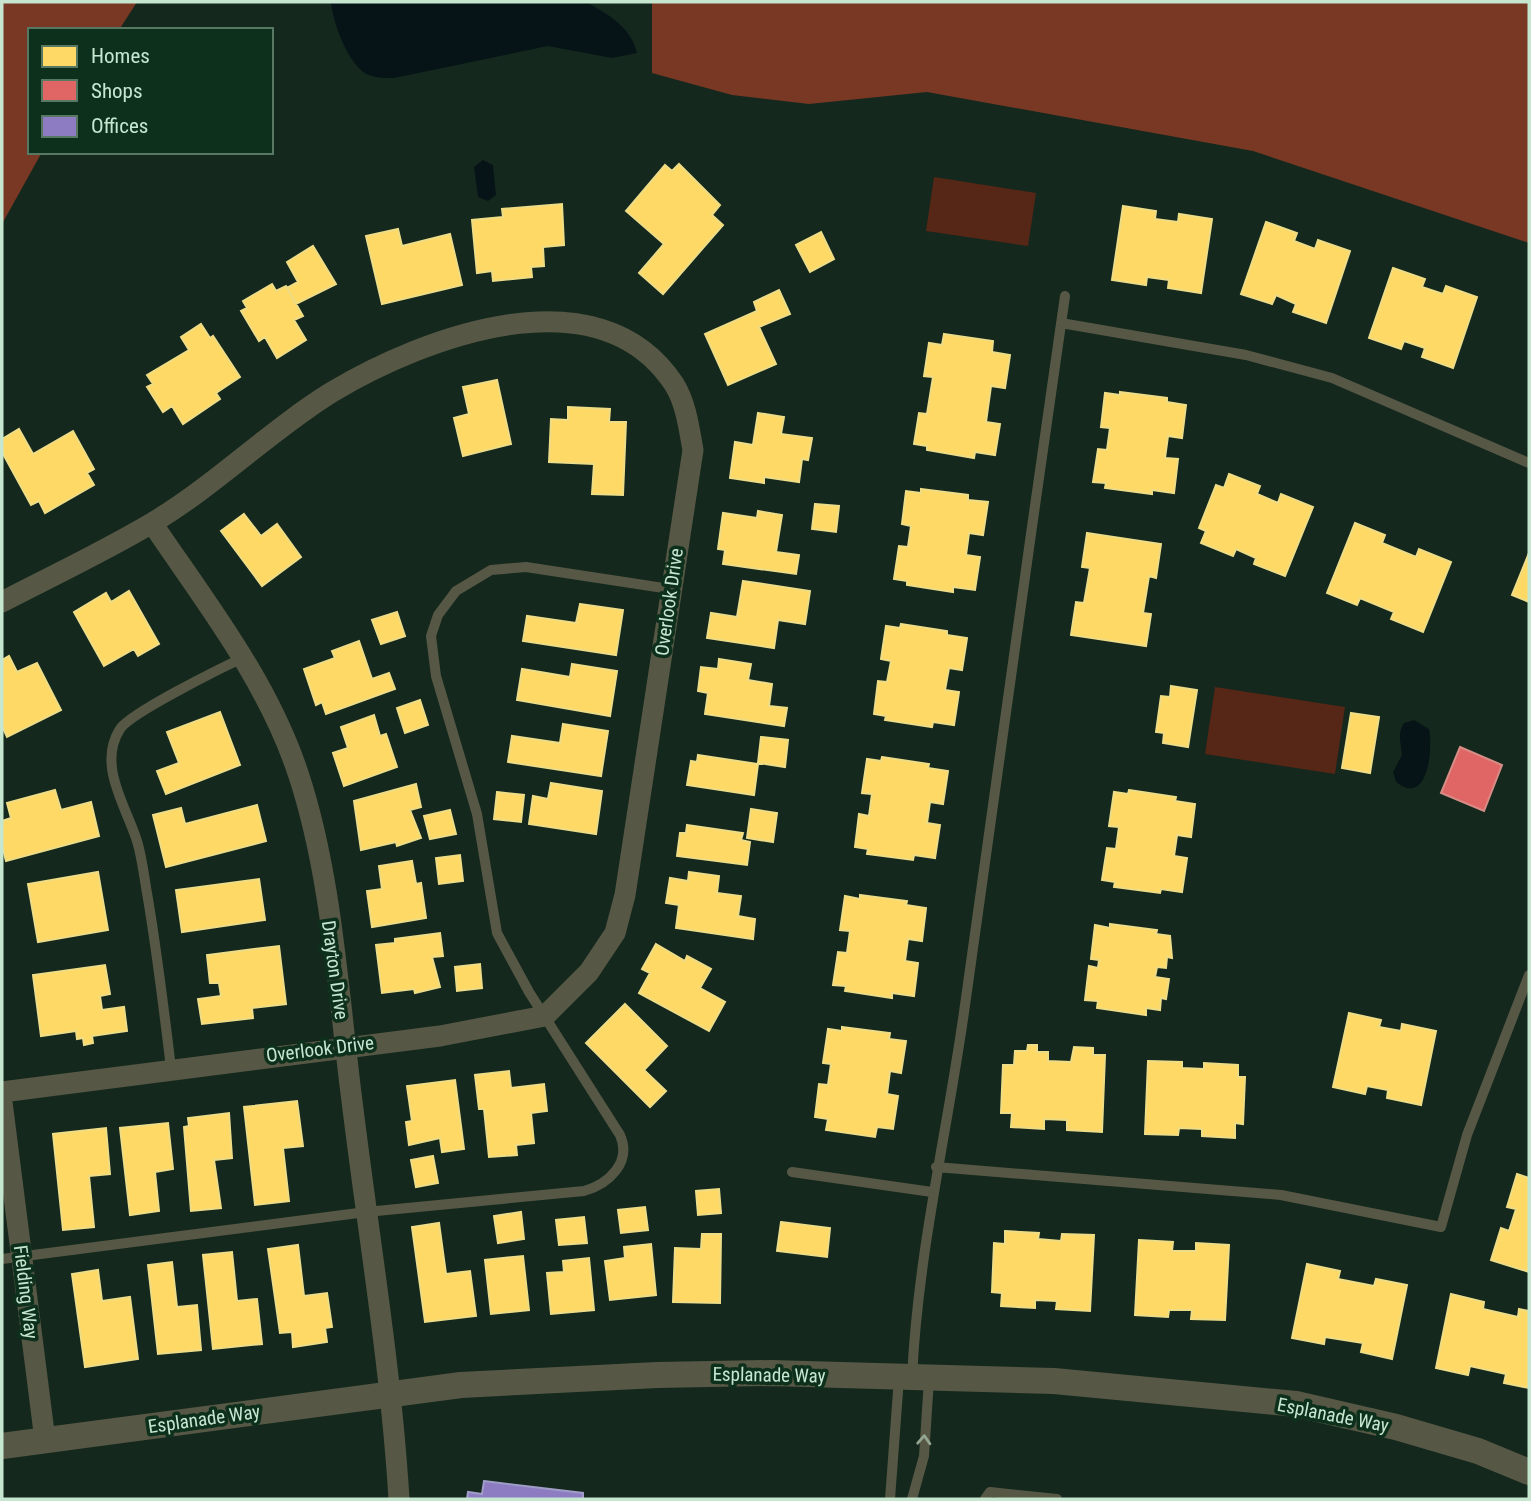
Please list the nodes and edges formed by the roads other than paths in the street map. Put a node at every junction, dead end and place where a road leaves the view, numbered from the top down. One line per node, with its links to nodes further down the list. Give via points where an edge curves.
1 (1065, 296): 2 (lane)
2 (1061, 323): 3 (lane, via 1247,355 1332,378); 14 (lane, via 966,999)
3 (1529, 463)
4 (152, 523): 5 (street, Overlook Drive, via 320,401 376,367 442,340 548,321 583,323 645,351 675,385 685,412 693,450); 6 (street, Overlook Drive); 7 (street, Drayton Drive)
5 (670, 589): 9 (street, Overlook Drive, via 625,895 615,933 589,972); 9 (lane, via 526,568 491,570 456,592 434,625 432,659 474,801 497,933)
6 (2, 603)
7 (244, 657): 10 (street, Drayton Drive, via 297,771 315,832); 11 (lane, via 192,682 121,726 111,762 117,791 138,842)
8 (1529, 975): 14 (lane, via 1467,1135 1441,1227 1280,1195)
9 (545, 1016): 10 (street, Overlook Drive, via 500,1027); 17 (lane, via 623,1143 620,1167 612,1176 584,1191)
10 (346, 1046): 11 (street, Overlook Drive); 17 (street, Drayton Drive)
11 (171, 1068): 12 (street, Overlook Drive)
12 (2, 1092)
13 (2, 1102): 18 (street, Fielding Way)
14 (936, 1167): 16 (lane)
15 (792, 1172): 16 (lane)
16 (932, 1192): 19 (lane)
17 (366, 1212): 18 (lane); 20 (street, Drayton Drive)
18 (12, 1258): 21 (street, Fielding Way)
19 (913, 1378): 20 (street, Esplanade Way, via 657,1375 475,1384); 23 (street, Esplanade Way, via 1055,1381 1296,1405 1396,1427 1478,1451); 25 (lane); 26 (lane, one-way to 19, via 923,1455)
20 (390, 1394): 21 (street, Esplanade Way); 24 (street, Drayton Drive)
21 (46, 1440): 22 (street, Esplanade Way)
22 (2, 1446)
23 (1529, 1472)
24 (399, 1499)
25 (890, 1499)
26 (912, 1499)
27 (985, 1499): 28 (lane, via 990,1492)
28 (1058, 1499)

